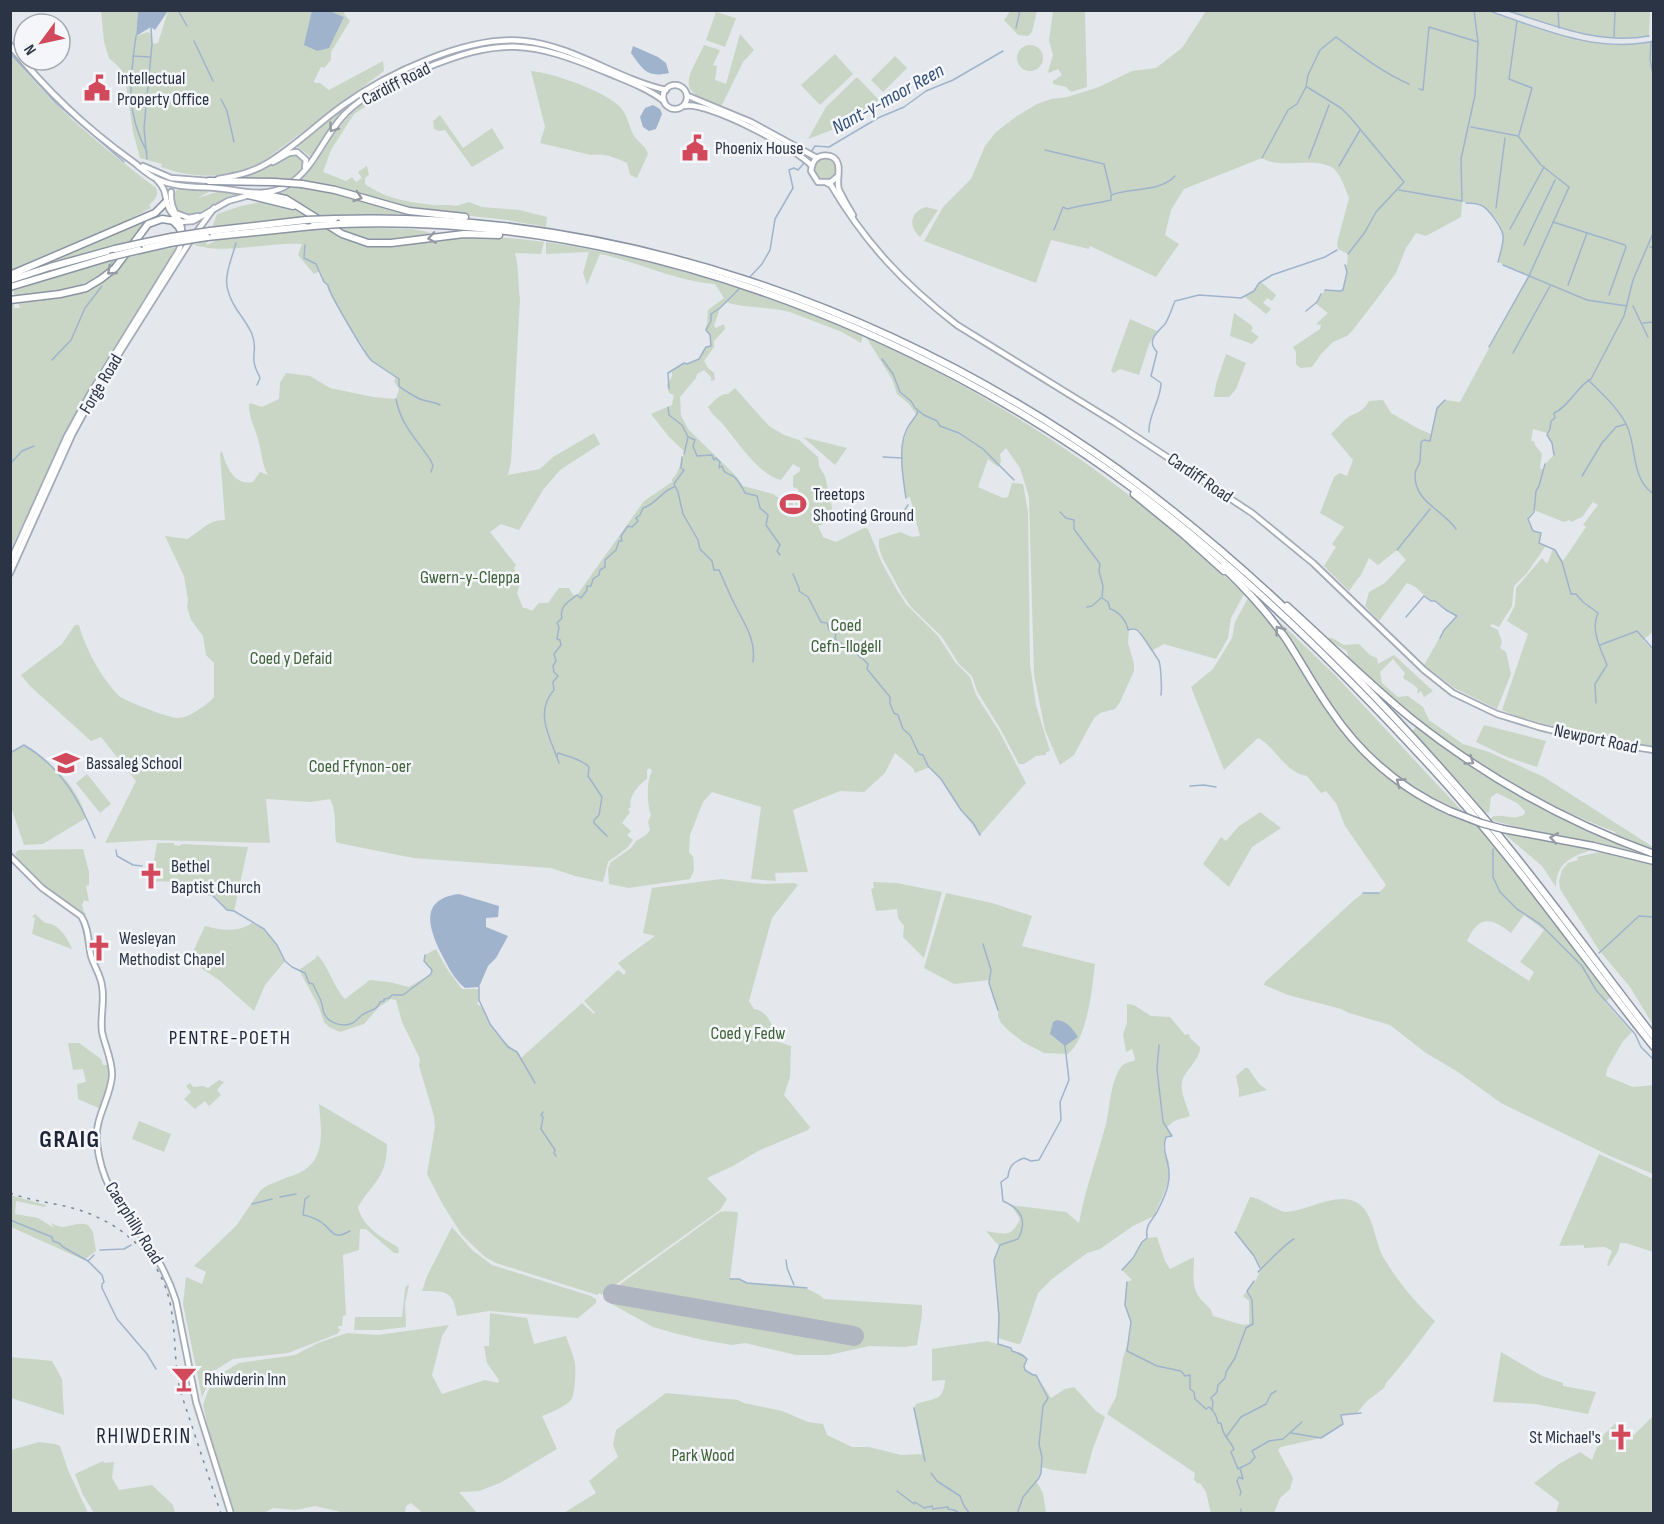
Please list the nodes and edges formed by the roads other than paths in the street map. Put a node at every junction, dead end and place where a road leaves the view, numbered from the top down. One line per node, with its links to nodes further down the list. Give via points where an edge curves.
1 (10, 45): 6 (main road, Cardiff Road, via 44,83)
2 (666, 90): 3 (main road, Cardiff Road, via 679,85); 4 (main road); 8 (main road, Cardiff Road, via 554,48 523,41 490,42 432,59 374,87 343,105)
3 (688, 96): 5 (main road); 7 (main road, Cardiff Road, via 751,122)
4 (664, 102): 5 (main road, Cardiff Road, via 672,109); 10 (main road, Cardiff Road, one-way to 10, via 647,89 574,59 526,47 489,47 464,53 380,90 346,113)
5 (684, 106): 9 (main road, Cardiff Road, via 699,107 746,125 804,157)
6 (127, 158): 12 (main road, Cardiff Road); 13 (main road, Cardiff Road, via 162,175)
7 (817, 158): 9 (main road); 11 (main road, via 834,158)
8 (265, 165): 10 (main road, via 297,152 306,160); 14 (main road, Cardiff Road, via 242,175)
9 (812, 166): 15 (main road, via 814,179)
10 (303, 172): 18 (main road, Cardiff Road, via 288,186)
11 (838, 176): 15 (main road); 27 (main road, Cardiff Road, via 838,188)
12 (157, 179): 16 (main road, Cardiff Road); 20 (main road, via 165,190)
13 (188, 180): 14 (main road, Cardiff Road); 16 (main road)
14 (209, 181): 30 (highway, one-way to 30, bridge, via 302,183 409,211 540,227)
15 (827, 183): 27 (main road, Cardiff Road)
16 (176, 184): 17 (main road); 18 (main road, Cardiff Road)
17 (171, 192): 20 (main road); 23 (main road)
18 (262, 194): 19 (main road); 22 (highway, via 286,199)
19 (248, 195): 21 (main road); 22 (highway)
20 (166, 202): 26 (main road, via 170,213); 33 (highway, via 155,213)
21 (214, 208): 24 (main road); 41 (main road, Forge Road, via 98,387)
22 (300, 208): 31 (highway, one-way to 22, via 476,234 368,243 342,234)
23 (177, 213): 24 (main road, via 189,218); 26 (main road)
24 (204, 214): 26 (main road)
25 (172, 220): 26 (highway); 29 (highway); 36 (highway, one-way to 36, via 158,219 148,224 115,268 86,288)
26 (181, 222): 29 (main road)
27 (860, 228): 45 (main road, Cardiff Road, via 904,281 957,325 1252,513 1453,693 1497,714)
28 (208, 234): 30 (highway, bridge, via 306,220 378,218 473,222); 31 (highway, bridge, via 386,224 459,227); 32 (highway, bridge)
29 (183, 237): 40 (main road, Forge Road, via 176,257 67,436)
30 (589, 238): 37 (highway, via 711,268 821,307)
31 (574, 242): 37 (highway, via 708,274)
32 (140, 246): 34 (highway, bridge, via 115,249); 35 (highway, bridge)
33 (10, 275)
34 (10, 280)
35 (10, 287)
36 (10, 300)
37 (868, 330): 38 (highway); 39 (highway, via 938,360 1034,414 1118,470)
38 (1047, 429): 39 (highway); 42 (highway, via 1177,529)
39 (1184, 524): 42 (highway); 43 (highway, via 1236,565); 44 (highway, via 1206,535 1238,561); 51 (highway, via 1316,648 1434,770 1561,924)
40 (10, 562)
41 (10, 573)
42 (1259, 605): 49 (highway, one-way to 42, bridge, via 1480,823 1399,782 1356,743)
43 (1308, 632): 44 (highway); 50 (highway, via 1479,812)
44 (1390, 700): 47 (highway, one-way to 47, via 1449,747 1511,788 1581,825)
45 (1539, 727): 46 (main road, Newport Road)
46 (1653, 750)
47 (1653, 854)
48 (10, 855): 52 (main road, Caerphilly Road, via 85,923 102,986 100,1013 112,1074 98,1119 101,1166 112,1195 155,1256 176,1301 196,1402)
49 (1653, 861)
50 (1653, 1037)
51 (1653, 1047)
52 (231, 1514)

